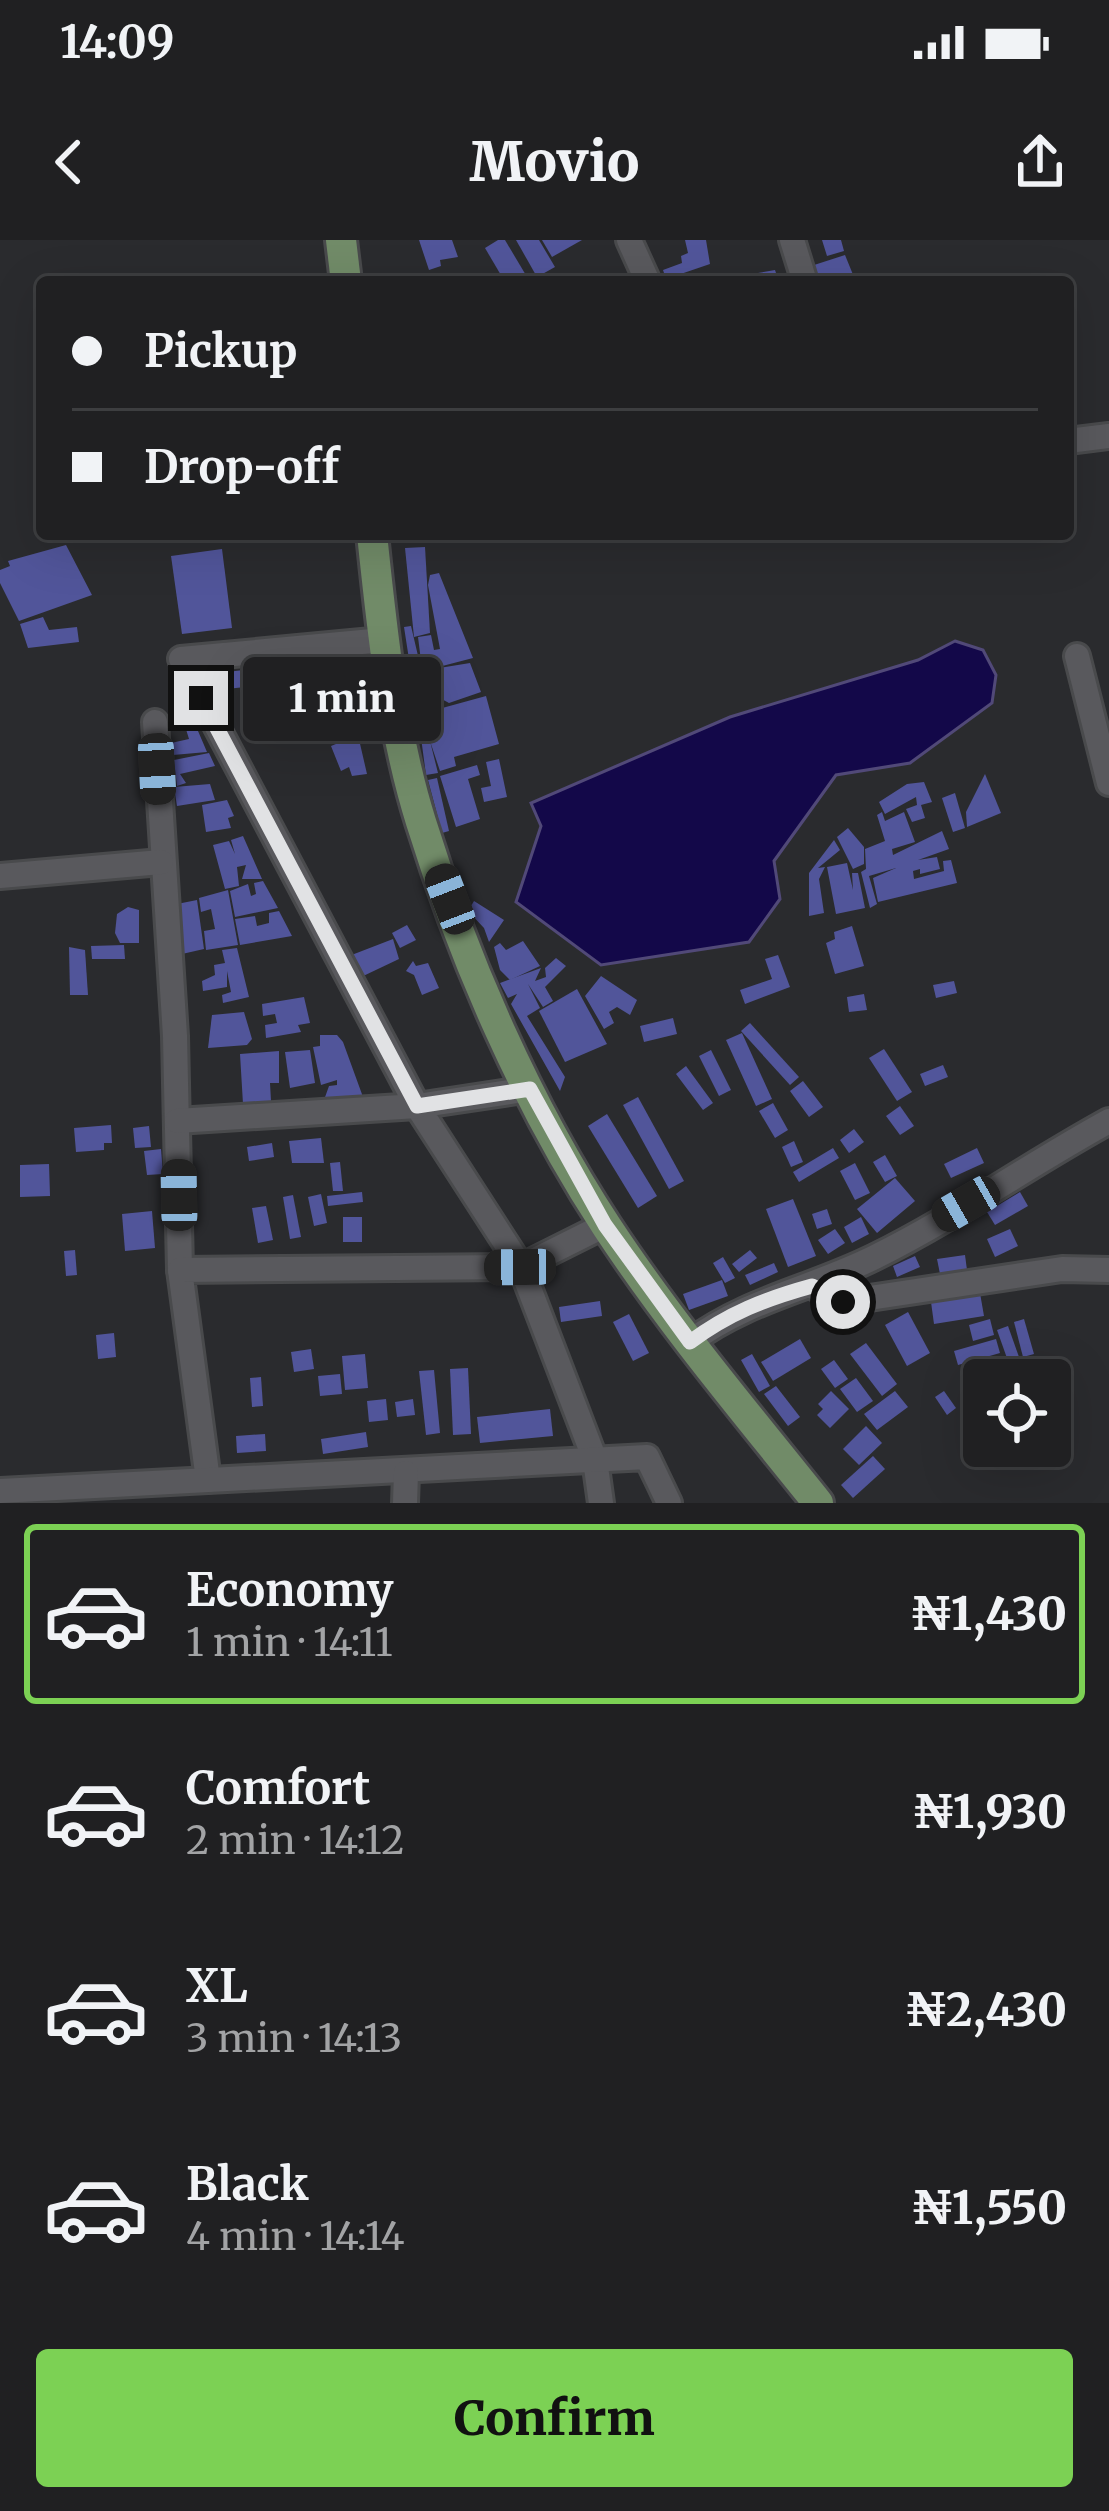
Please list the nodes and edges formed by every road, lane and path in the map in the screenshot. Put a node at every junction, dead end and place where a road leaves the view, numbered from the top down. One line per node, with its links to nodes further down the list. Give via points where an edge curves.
1 (341, 240): 4 (main road)
2 (629, 240): 5 (street)
3 (792, 240): 6 (street)
4 (345, 276)
5 (645, 276)
6 (803, 276)
7 (1109, 436): 8 (street)
8 (1074, 440)
9 (373, 540): 10 (main road)
10 (383, 640): 16 (main road, via 420,820); 17 (street, via 181,658)
11 (1077, 656): 13 (street)
12 (155, 722): 14 (street)
13 (1109, 783)
14 (161, 862): 15 (street); 18 (street)
15 (0, 876)
16 (530, 1089): 17 (street); 20 (main road)
17 (417, 1106): 18 (street); 21 (street)
18 (177, 1121): 22 (street)
19 (1109, 1121): 24 (street, via 882,1254)
20 (605, 1225): 21 (street); 25 (main road)
21 (520, 1267): 22 (street); 26 (street)
22 (180, 1270): 28 (street)
23 (1109, 1270): 24 (street, via 1062,1268 843,1302)
24 (812, 1286): 25 (street, via 744,1306)
25 (690, 1342): 33 (main road)
26 (595, 1460): 27 (street); 31 (street); 32 (street, via 647,1457)
27 (406, 1473): 28 (street); 30 (street)
28 (208, 1480): 29 (street)
29 (0, 1491)
30 (405, 1503)
31 (601, 1503)
32 (669, 1503)
33 (818, 1503)

